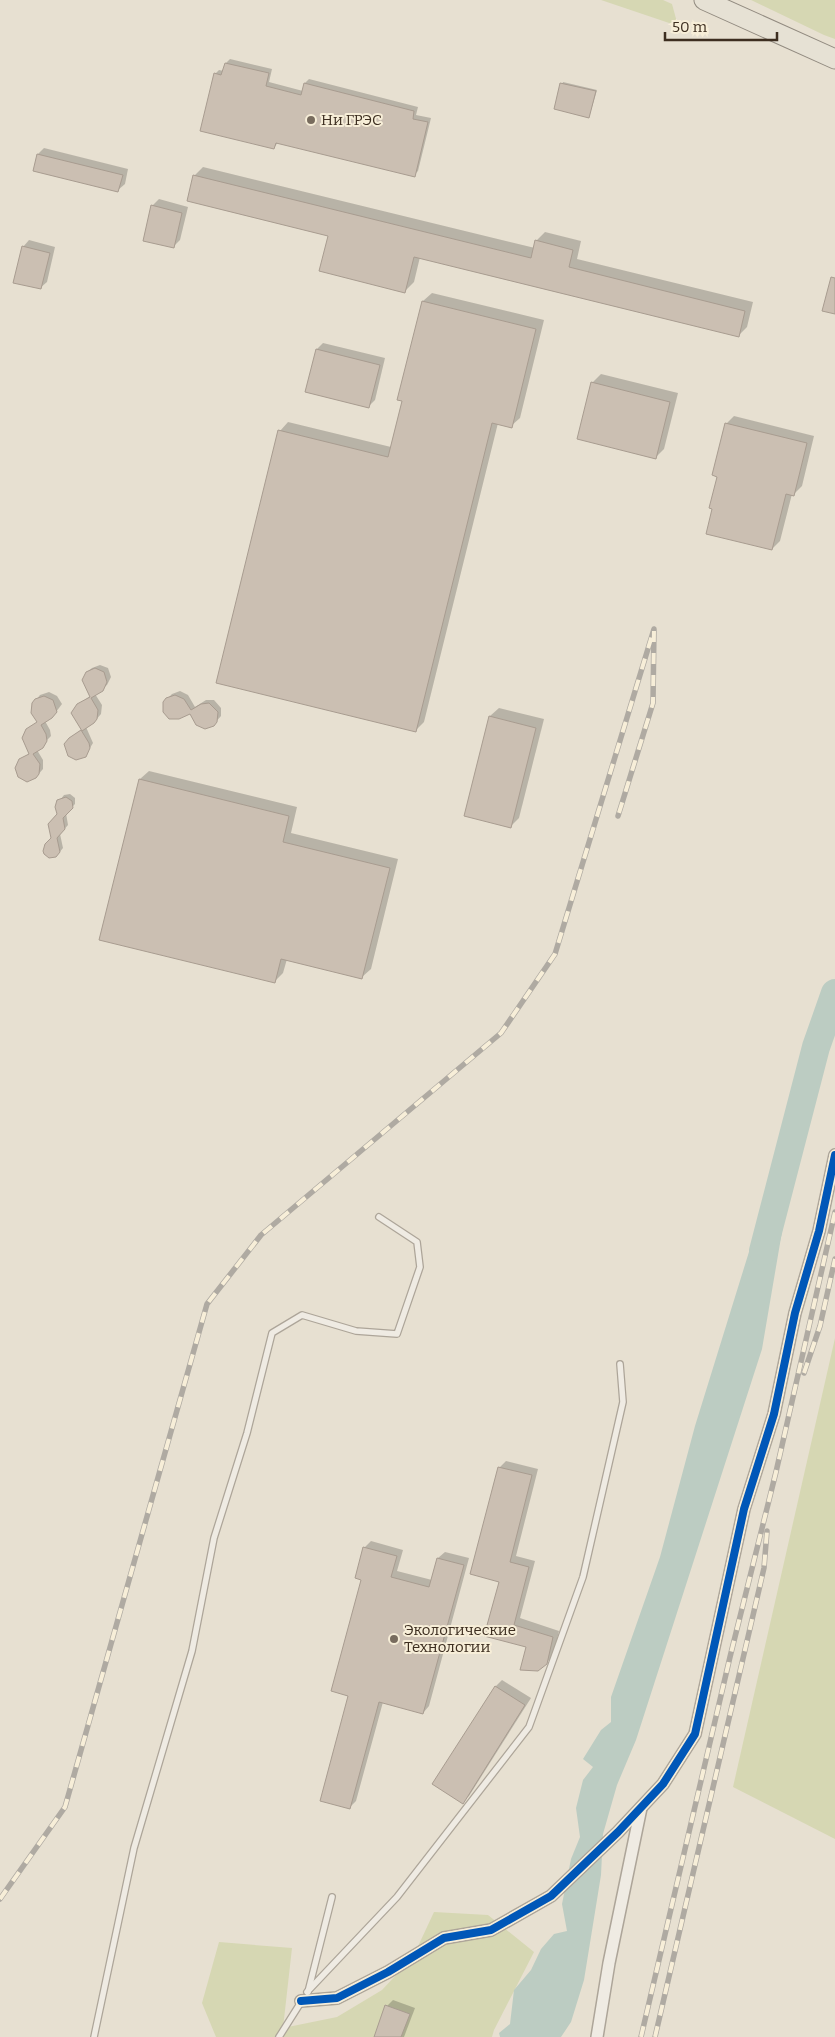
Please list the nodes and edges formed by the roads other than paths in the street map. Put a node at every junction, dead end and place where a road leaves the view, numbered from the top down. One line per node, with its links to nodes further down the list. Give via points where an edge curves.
1 (704, 0): 2 (main road)
2 (835, 59)
3 (835, 1155): 6 (street, via 819,1231 795,1313 774,1414 744,1509 695,1734 662,1784)
4 (379, 1217): 9 (lane, via 417,1242 420,1267 397,1334 356,1331 302,1315 272,1334 247,1433 214,1538 192,1651 134,1848)
5 (620, 1364): 8 (lane, via 623,1402 583,1577 529,1727 397,1896)
6 (641, 1807): 8 (street, via 550,1896 491,1930 444,1938 338,1998); 11 (street)
7 (332, 1897): 8 (lane)
8 (304, 1997): 10 (lane)
9 (94, 2037)
10 (279, 2037)
11 (597, 2037)

